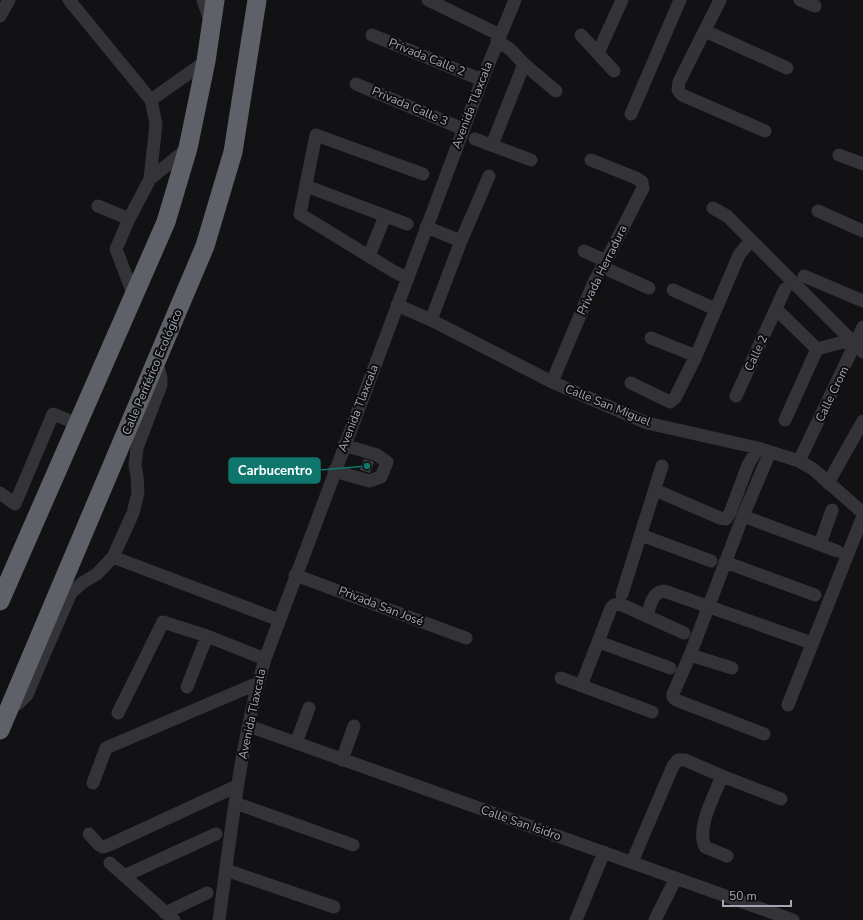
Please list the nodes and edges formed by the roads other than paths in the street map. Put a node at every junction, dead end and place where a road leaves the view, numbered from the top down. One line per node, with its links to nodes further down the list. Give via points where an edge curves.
1 (9, 0): 13 (street)
2 (69, 0): 27 (street)
3 (203, 0): 14 (street)
4 (215, 0): 14 (highway)
5 (257, 0): 71 (highway, Calle Periférico Ecológico, via 233,152 205,246)
6 (428, 0): 18 (street)
7 (622, 0): 19 (street)
8 (680, 0): 28 (street)
9 (720, 0): 15 (street)
10 (800, 0): 12 (street)
11 (512, 1): 18 (street, Avenida Tlaxcala)
12 (815, 6)
13 (0, 16)
14 (211, 25): 20 (highway)
15 (705, 31): 22 (street); 30 (street, via 679,82 678,90 682,95)
16 (372, 35): 24 (street, Privada Calle 2)
17 (581, 35): 19 (street)
18 (498, 38): 21 (street); 24 (street, Avenida Tlaxcala)
19 (598, 53): 23 (street)
20 (206, 61): 27 (street); 33 (highway)
21 (524, 64): 26 (street); 32 (street)
22 (787, 68)
23 (614, 71)
24 (482, 80): 29 (street, Avenida Tlaxcala)
25 (356, 84): 29 (street, Privada Calle 3)
26 (556, 91)
27 (151, 100): 40 (street, via 156,124)
28 (630, 114)
29 (463, 129): 48 (street, Avenida Tlaxcala)
30 (765, 131)
31 (475, 139): 32 (street)
32 (492, 145): 35 (street)
33 (188, 148): 40 (street); 60 (highway, via 166,222)
34 (839, 154): 37 (street)
35 (531, 160)
36 (591, 160): 54 (street, Privada Herradura, via 636,178 642,182 643,188)
37 (863, 164)
38 (423, 174): 41 (street, via 316,135)
39 (489, 176): 51 (street)
40 (150, 179): 46 (street)
41 (306, 186): 45 (street); 53 (street, via 300,214)
42 (98, 206): 46 (street)
43 (713, 208): 50 (street, via 727,216)
44 (818, 211): 49 (street)
45 (386, 216): 47 (street); 53 (street)
46 (129, 219): 60 (street, via 116,248)
47 (407, 224)
48 (432, 229): 51 (street); 56 (street, Avenida Tlaxcala)
49 (863, 231)
50 (751, 240): 63 (street, via 739,255); 68 (street)
51 (461, 241): 65 (street)
52 (584, 251): 54 (street)
53 (369, 256): 56 (street)
54 (604, 264): 57 (street); 72 (street, Privada Herradura)
55 (804, 276): 61 (street)
56 (407, 278): 62 (street, Avenida Tlaxcala)
57 (649, 288)
58 (785, 289): 64 (street, Calle 2)
59 (673, 290): 63 (street)
60 (134, 296): 77 (highway)
61 (863, 301)
62 (397, 305): 65 (street, Calle San Miguel); 78 (street, Avenida Tlaxcala)
63 (716, 309): 70 (street)
64 (776, 309): 69 (street); 74 (street, Calle 2)
65 (431, 320): 72 (street, Calle San Miguel)
66 (863, 327): 68 (street, Calle Crom)
67 (651, 338): 70 (street)
68 (857, 345): 69 (street); 81 (street, Calle Crom)
69 (817, 350): 75 (street)
70 (696, 356): 73 (street, via 675,398 670,402)
71 (157, 362): 94 (street, via 161,384 135,456 138,493 133,513); 118 (highway, Calle Periférico Ecológico)
72 (552, 382): 79 (street, Calle San Miguel, via 647,423)
73 (631, 383)
74 (736, 396)
75 (784, 420)
76 (863, 421): 84 (street)
77 (78, 424): 86 (street, via 53,414 15,504); 100 (highway)
78 (344, 445): 83 (street, Avenida Tlaxcala); 83 (street, via 377,455 387,462 381,478 369,480)
79 (758, 448): 80 (street, Calle San Miguel); 85 (street, via 748,465 726,519)
80 (770, 452): 81 (street, Calle San Miguel); 89 (street)
81 (799, 460): 84 (street, Calle San Miguel)
82 (662, 466): 85 (street)
83 (334, 471): 97 (street, Avenida Tlaxcala)
84 (828, 483): 88 (street, Calle San Miguel)
85 (655, 490): 91 (street)
86 (0, 493)
87 (832, 510): 92 (street)
88 (863, 513)
89 (743, 516): 92 (street); 96 (street)
90 (863, 516): 117 (street)
91 (642, 535): 95 (street); 99 (street)
92 (820, 544): 93 (street)
93 (837, 551)
94 (113, 557): 103 (street); 118 (street, via 97,574 82,583 71,594 27,695)
95 (711, 561)
96 (725, 562): 98 (street); 101 (street)
97 (295, 575): 103 (street, Avenida Tlaxcala); 106 (street, Privada San José)
98 (815, 595)
99 (621, 599): 102 (street); 108 (street, via 611,608)
100 (0, 601)
101 (708, 607): 102 (street, via 664,591 654,595); 107 (street); 109 (street)
102 (647, 616): 104 (street)
103 (279, 620): 110 (street, Avenida Tlaxcala)
104 (684, 633)
105 (207, 636): 110 (street); 116 (street); 121 (street, via 163,622)
106 (466, 638)
107 (806, 641)
108 (599, 642): 111 (street); 115 (street)
109 (690, 655): 112 (street); 125 (street, via 673,697)
110 (260, 657): 114 (street, Avenida Tlaxcala)
111 (670, 668)
112 (732, 668)
113 (561, 678): 115 (street)
114 (254, 685): 122 (street, Avenida Tlaxcala); 129 (street, via 106,748)
115 (581, 686): 120 (street)
116 (187, 687)
117 (788, 705)
118 (10, 708): 124 (highway, Calle Periférico Ecológico)
119 (309, 708): 126 (street)
120 (652, 712)
121 (118, 713)
122 (249, 726): 126 (street, Calle San Isidro); 130 (street, Avenida Tlaxcala)
123 (354, 726): 127 (street)
124 (0, 730)
125 (764, 734)
126 (296, 743): 127 (street, Calle San Isidro)
127 (342, 760): 136 (street, Calle San Isidro)
128 (722, 776): 131 (street); 137 (street, via 705,820 702,840 705,847); 138 (street, via 685,760 678,760 673,766)
129 (93, 783)
130 (233, 788): 132 (street, Avenida Tlaxcala); 133 (street, via 109,846 99,845)
131 (781, 799)
132 (235, 803): 135 (street); 140 (street, Avenida Tlaxcala)
133 (89, 834)
134 (216, 834): 141 (street)
135 (353, 845)
136 (604, 852): 138 (street, Calle San Isidro); 147 (street)
137 (727, 856)
138 (632, 862): 142 (street, Calle San Isidro)
139 (110, 863): 141 (street)
140 (226, 870): 144 (street); 146 (street, Avenida Tlaxcala)
141 (124, 876): 145 (street)
142 (676, 878): 148 (street); 149 (street, Calle San Isidro)
143 (207, 893): 145 (street)
144 (334, 907)
145 (170, 916)
146 (219, 920)
147 (576, 920)
148 (655, 920)
149 (794, 920)

